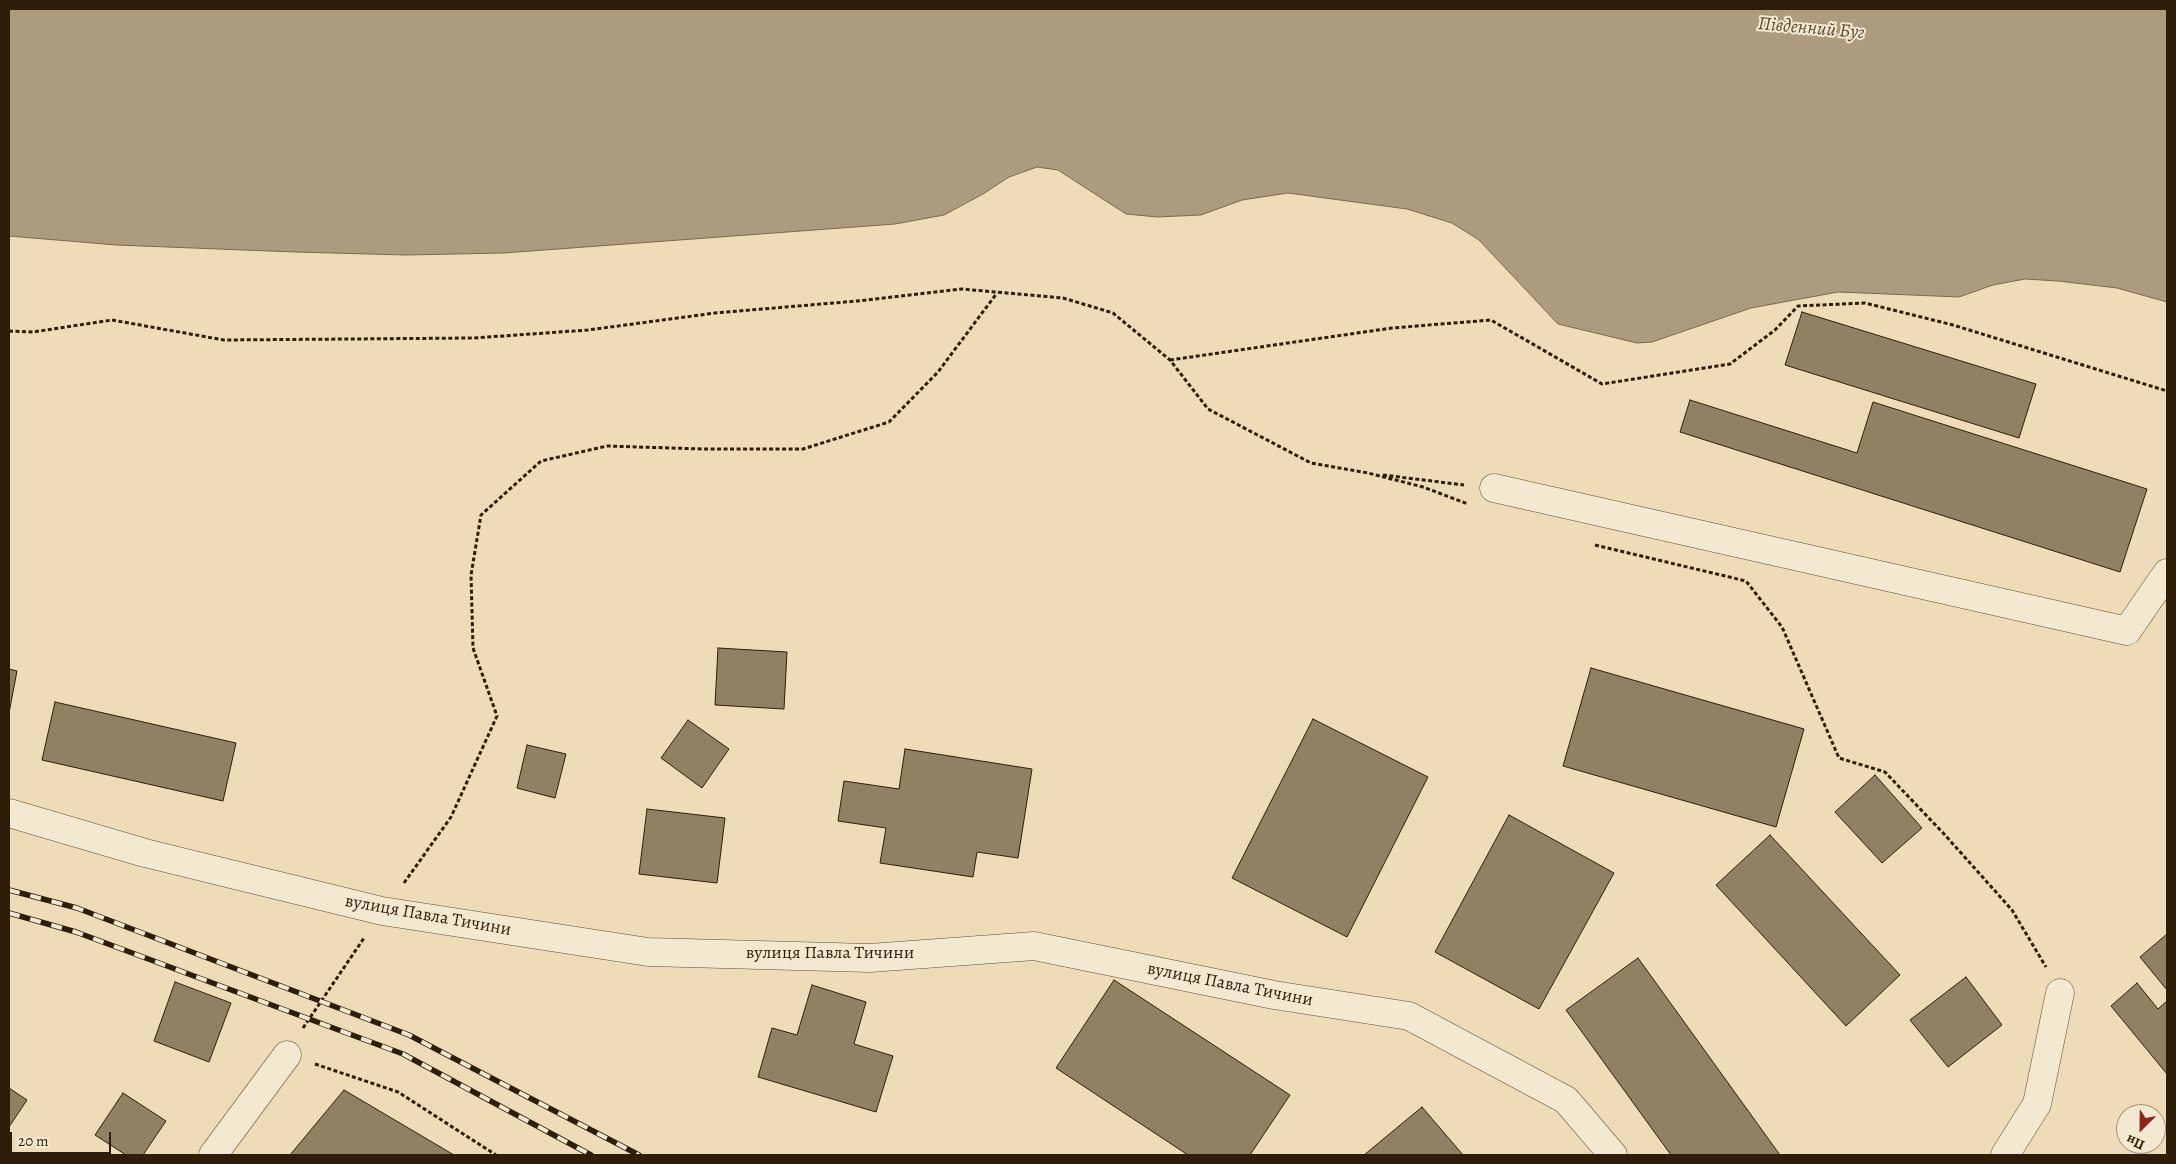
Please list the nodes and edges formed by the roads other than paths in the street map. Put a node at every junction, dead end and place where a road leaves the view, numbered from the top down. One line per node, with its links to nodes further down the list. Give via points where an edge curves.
1 (1494, 488): 2 (street, via 2127,631)
2 (2167, 573)
3 (9, 813): 7 (street, вулиця Павла Тичини, via 145,853 382,911 648,952 870,958 1034,946 1274,995 1409,1016 1566,1100)
4 (2060, 993): 8 (street, via 2037,1104)
5 (286, 1055): 6 (street)
6 (213, 1155)
7 (1613, 1155)
8 (2005, 1155)

